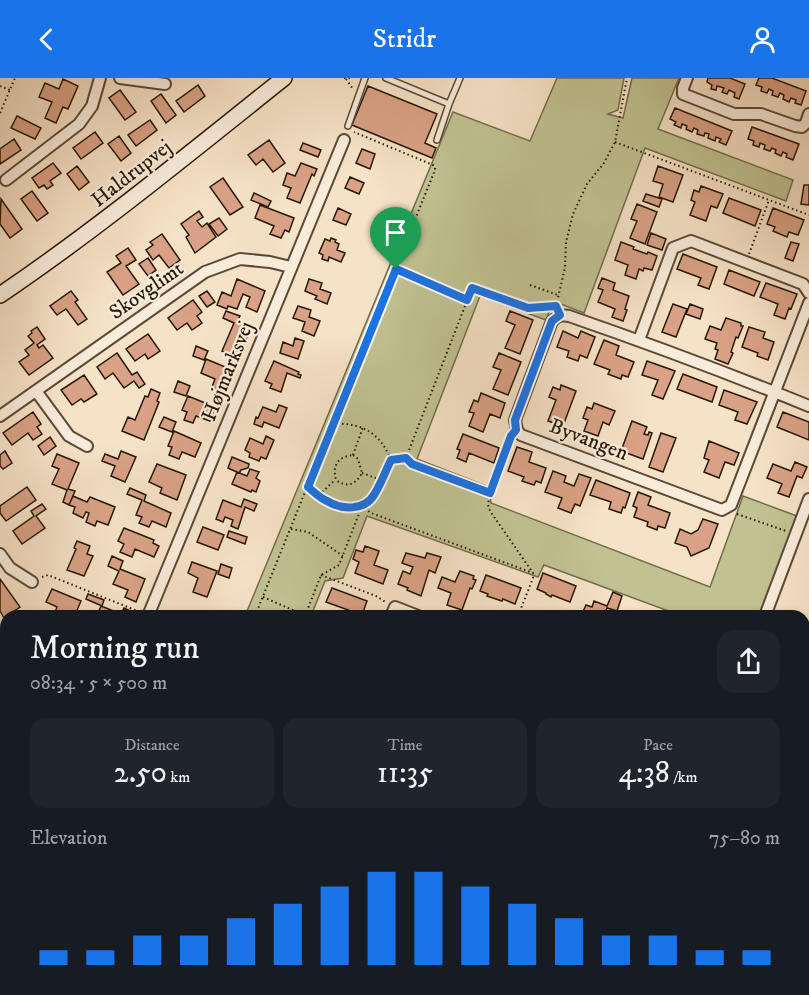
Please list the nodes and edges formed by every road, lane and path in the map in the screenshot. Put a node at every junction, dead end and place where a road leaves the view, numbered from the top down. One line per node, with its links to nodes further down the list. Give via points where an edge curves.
1 (15, 78): 13 (path)
2 (100, 78): 21 (street, via 92,106 80,124)
3 (120, 78): 11 (street)
4 (284, 78): 29 (main road, Haldrupvej, via 112,215)
5 (347, 78): 14 (path)
6 (365, 78): 18 (lane)
7 (386, 78): 15 (lane)
8 (460, 78): 15 (lane)
9 (627, 78): 20 (path)
10 (687, 78): 17 (street, via 683,94 734,114 760,114 802,127)
11 (165, 84)
12 (0, 86): 13 (path)
13 (10, 90): 16 (path)
14 (354, 90)
15 (449, 104): 19 (lane)
16 (0, 113)
17 (809, 114)
18 (346, 132): 25 (street, Højmarksvej); 26 (path, via 435,167)
19 (437, 140)
20 (615, 142): 22 (path); 30 (path, via 587,184 573,214)
21 (6, 180)
22 (769, 200): 23 (path); 24 (path)
23 (809, 215)
24 (746, 262): 28 (street, via 803,284); 33 (street, via 691,241 674,248)
25 (291, 267): 34 (street, Skovglimt, via 240,259 205,272); 63 (street, Højmarksvej)
26 (396, 269): 31 (path); 38 (path)
27 (530, 285): 30 (path)
28 (809, 293)
29 (0, 295)
30 (558, 295): 31 (path, via 556,306 528,308 472,288)
31 (467, 300): 43 (path)
32 (809, 303): 35 (street)
33 (639, 340): 35 (street, Byvangen); 40 (street, Byvangen, via 560,315 552,321 515,420)
34 (36, 391): 37 (street, Skovglimt); 41 (street, via 69,436)
35 (774, 392): 36 (street, Byvangen); 52 (street)
36 (809, 406)
37 (0, 416)
38 (333, 424): 39 (path); 48 (path)
39 (363, 427): 42 (path); 44 (path, via 382,444)
40 (516, 430): 49 (path); 52 (street, Byvangen, via 722,510)
41 (87, 446)
42 (353, 455): 45 (path); 46 (path, via 343,456 336,464)
43 (406, 458): 44 (path); 49 (path, via 412,464)
44 (391, 460): 47 (path)
45 (362, 473): 46 (path, via 351,484); 47 (path)
46 (336, 480): 50 (path)
47 (381, 480): 53 (path, via 373,497)
48 (308, 487): 50 (path); 54 (path)
49 (490, 493): 58 (path, via 490,511)
50 (319, 495): 53 (path, via 344,507)
51 (809, 500): 55 (street)
52 (731, 505): 55 (path, via 735,514)
53 (362, 506): 57 (path); 58 (path, via 371,513)
54 (291, 529): 57 (path, via 308,532); 61 (path)
55 (796, 534): 69 (street)
56 (0, 554): 60 (street, via 10,568)
57 (343, 556): 59 (path, via 339,566)
58 (534, 573): 68 (path)
59 (321, 575): 66 (path); 67 (path, via 376,596)
60 (32, 582): 62 (path, via 48,575)
61 (263, 597): 64 (path); 65 (path)
62 (133, 610)
63 (150, 610)
64 (258, 610)
65 (292, 610)
66 (307, 610)
67 (391, 610)
68 (520, 610)
69 (767, 610)

